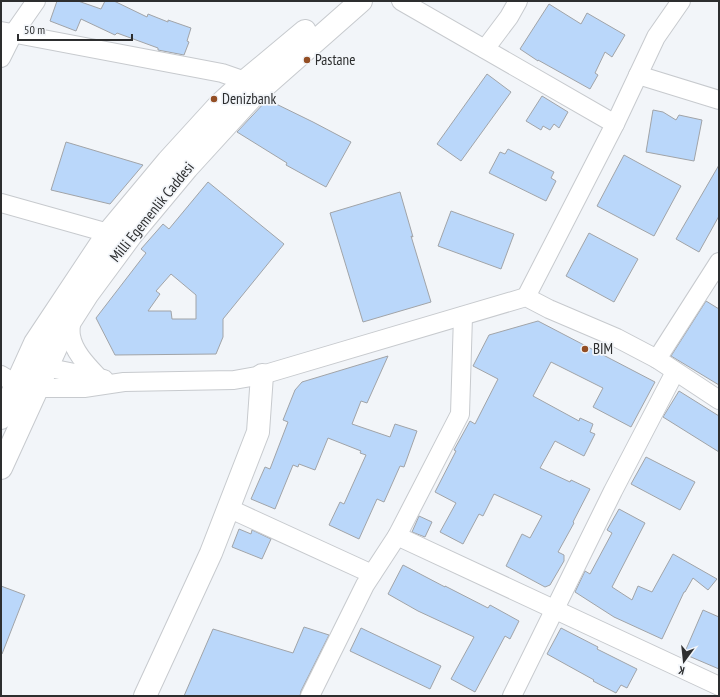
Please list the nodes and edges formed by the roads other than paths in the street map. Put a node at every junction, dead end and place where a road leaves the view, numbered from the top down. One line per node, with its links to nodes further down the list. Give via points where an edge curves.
1 (36, 1): 7 (street)
2 (342, 1): 11 (street, Milli Egemenlik Caddesi)
3 (361, 1): 19 (street, Milli Egemenlik Caddesi, via 251,98 187,168 132,234)
4 (401, 1): 8 (street)
5 (518, 1): 8 (street)
6 (681, 1): 10 (street, via 656,37)
7 (7, 32): 9 (street); 11 (street, via 222,73)
8 (485, 49): 13 (street)
9 (1, 58)
10 (638, 75): 12 (street); 13 (street)
11 (245, 81): 15 (street, Milli Egemenlik Caddesi, via 220,104)
12 (719, 100)
13 (615, 124): 17 (street)
14 (1, 203): 15 (street)
15 (108, 233): 21 (street, Milli Egemenlik Caddesi, via 35,343)
16 (719, 262): 20 (street)
17 (526, 296): 18 (street); 20 (street)
18 (463, 316): 25 (street); 33 (street, via 460,414)
19 (71, 320): 22 (street, Milli Egemenlik Caddesi); 26 (street, via 71,336 75,347)
20 (657, 358): 24 (street)
21 (26, 363): 22 (street); 23 (street); 28 (street, Milli Egemenlik Caddesi)
22 (47, 368): 26 (street); 28 (street, Milli Egemenlik Caddesi)
23 (1, 369)
24 (675, 372): 29 (street); 35 (street)
25 (262, 375): 27 (street, via 234,380); 32 (street, via 258,432)
26 (100, 379): 27 (street)
27 (124, 382): 28 (street, via 84,388)
28 (18, 383): 30 (street, Milli Egemenlik Caddesi); 31 (street, Milli Egemenlik Caddesi)
29 (719, 400)
30 (1, 418)
31 (1, 468)
32 (228, 508): 34 (street); 37 (street, via 211,554)
33 (397, 536): 34 (street); 35 (street)
34 (372, 574): 38 (street)
35 (554, 610): 36 (street); 39 (street)
36 (719, 686)
37 (145, 696)
38 (310, 696)
39 (512, 696)

